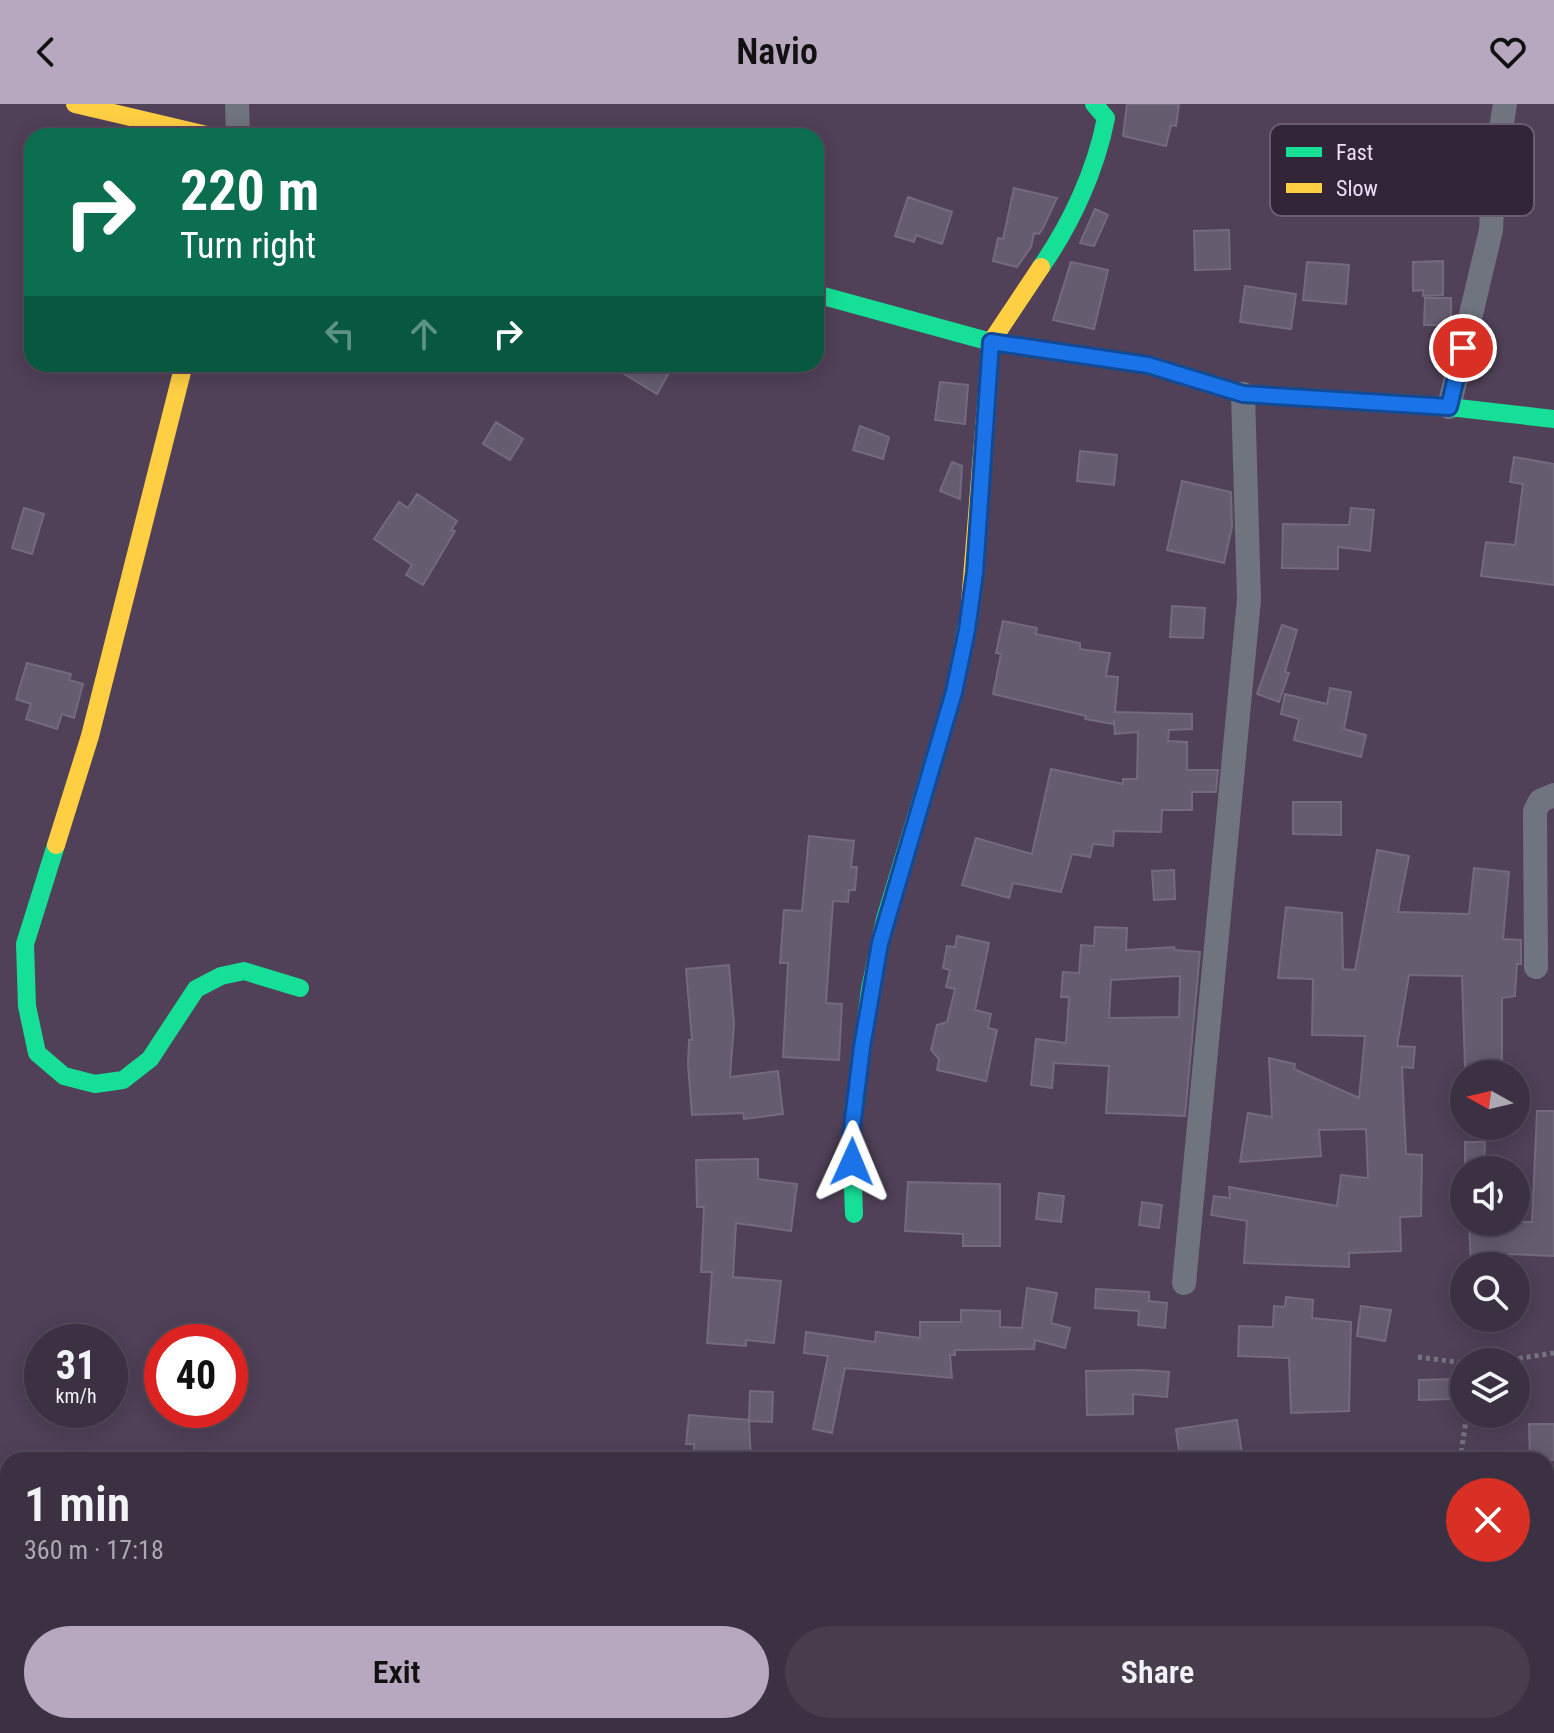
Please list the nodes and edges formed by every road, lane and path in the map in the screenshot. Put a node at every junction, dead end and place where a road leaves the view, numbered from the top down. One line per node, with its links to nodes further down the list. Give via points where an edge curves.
1 (75, 104): 6 (street)
2 (237, 104): 7 (street)
3 (1094, 104): 10 (street, via 1106,118 1101,145 1061,238)
4 (1505, 104): 5 (street)
5 (1502, 124)
6 (177, 128)
7 (238, 128)
8 (1492, 216): 13 (street)
9 (824, 296): 10 (street)
10 (991, 342): 12 (street, via 1148,365); 18 (street, via 967,630 870,989 851,1136)
11 (182, 372): 17 (street, via 90,736 25,944 27,1006 37,1053 64,1076 95,1084 123,1080 150,1059 196,989 221,976 244,971)
12 (1243, 394): 13 (street); 19 (street, via 1249,599)
13 (1449, 407): 14 (street)
14 (1554, 419)
15 (1554, 795): 16 (street, via 1540,801 1535,811)
16 (1536, 967)
17 (300, 988)
18 (854, 1214)
19 (1184, 1283)
20 (1554, 1353): 22 (path)
21 (1418, 1357): 23 (path)
22 (1530, 1357)
23 (1450, 1361)
24 (1465, 1428): 25 (path)
25 (1461, 1452)

